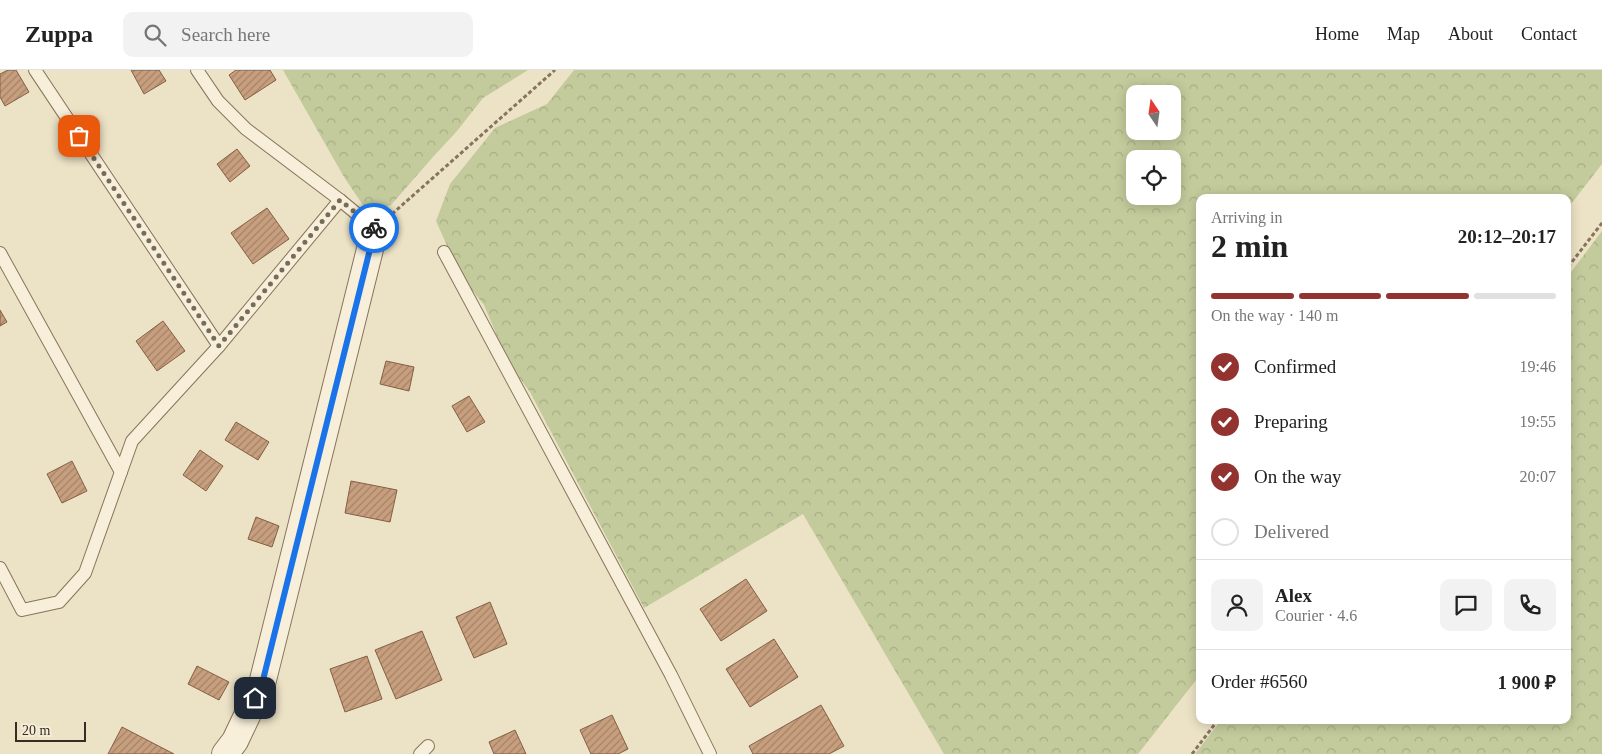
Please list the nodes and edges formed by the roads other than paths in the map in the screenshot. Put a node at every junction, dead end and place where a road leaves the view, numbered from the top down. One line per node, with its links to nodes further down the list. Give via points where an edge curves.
1 (35, 70): 7 (lane)
2 (198, 70): 3 (lane, via 218,101 246,129)
3 (340, 200): 4 (lane); 7 (lane)
4 (375, 229): 10 (street, via 262,684)
5 (444, 252): 11 (lane, via 671,675)
6 (0, 254): 8 (lane)
7 (219, 346): 8 (lane, via 132,441)
8 (121, 472): 9 (lane, via 86,573 59,602 22,610)
9 (0, 568)
10 (225, 754)
11 (710, 754)

